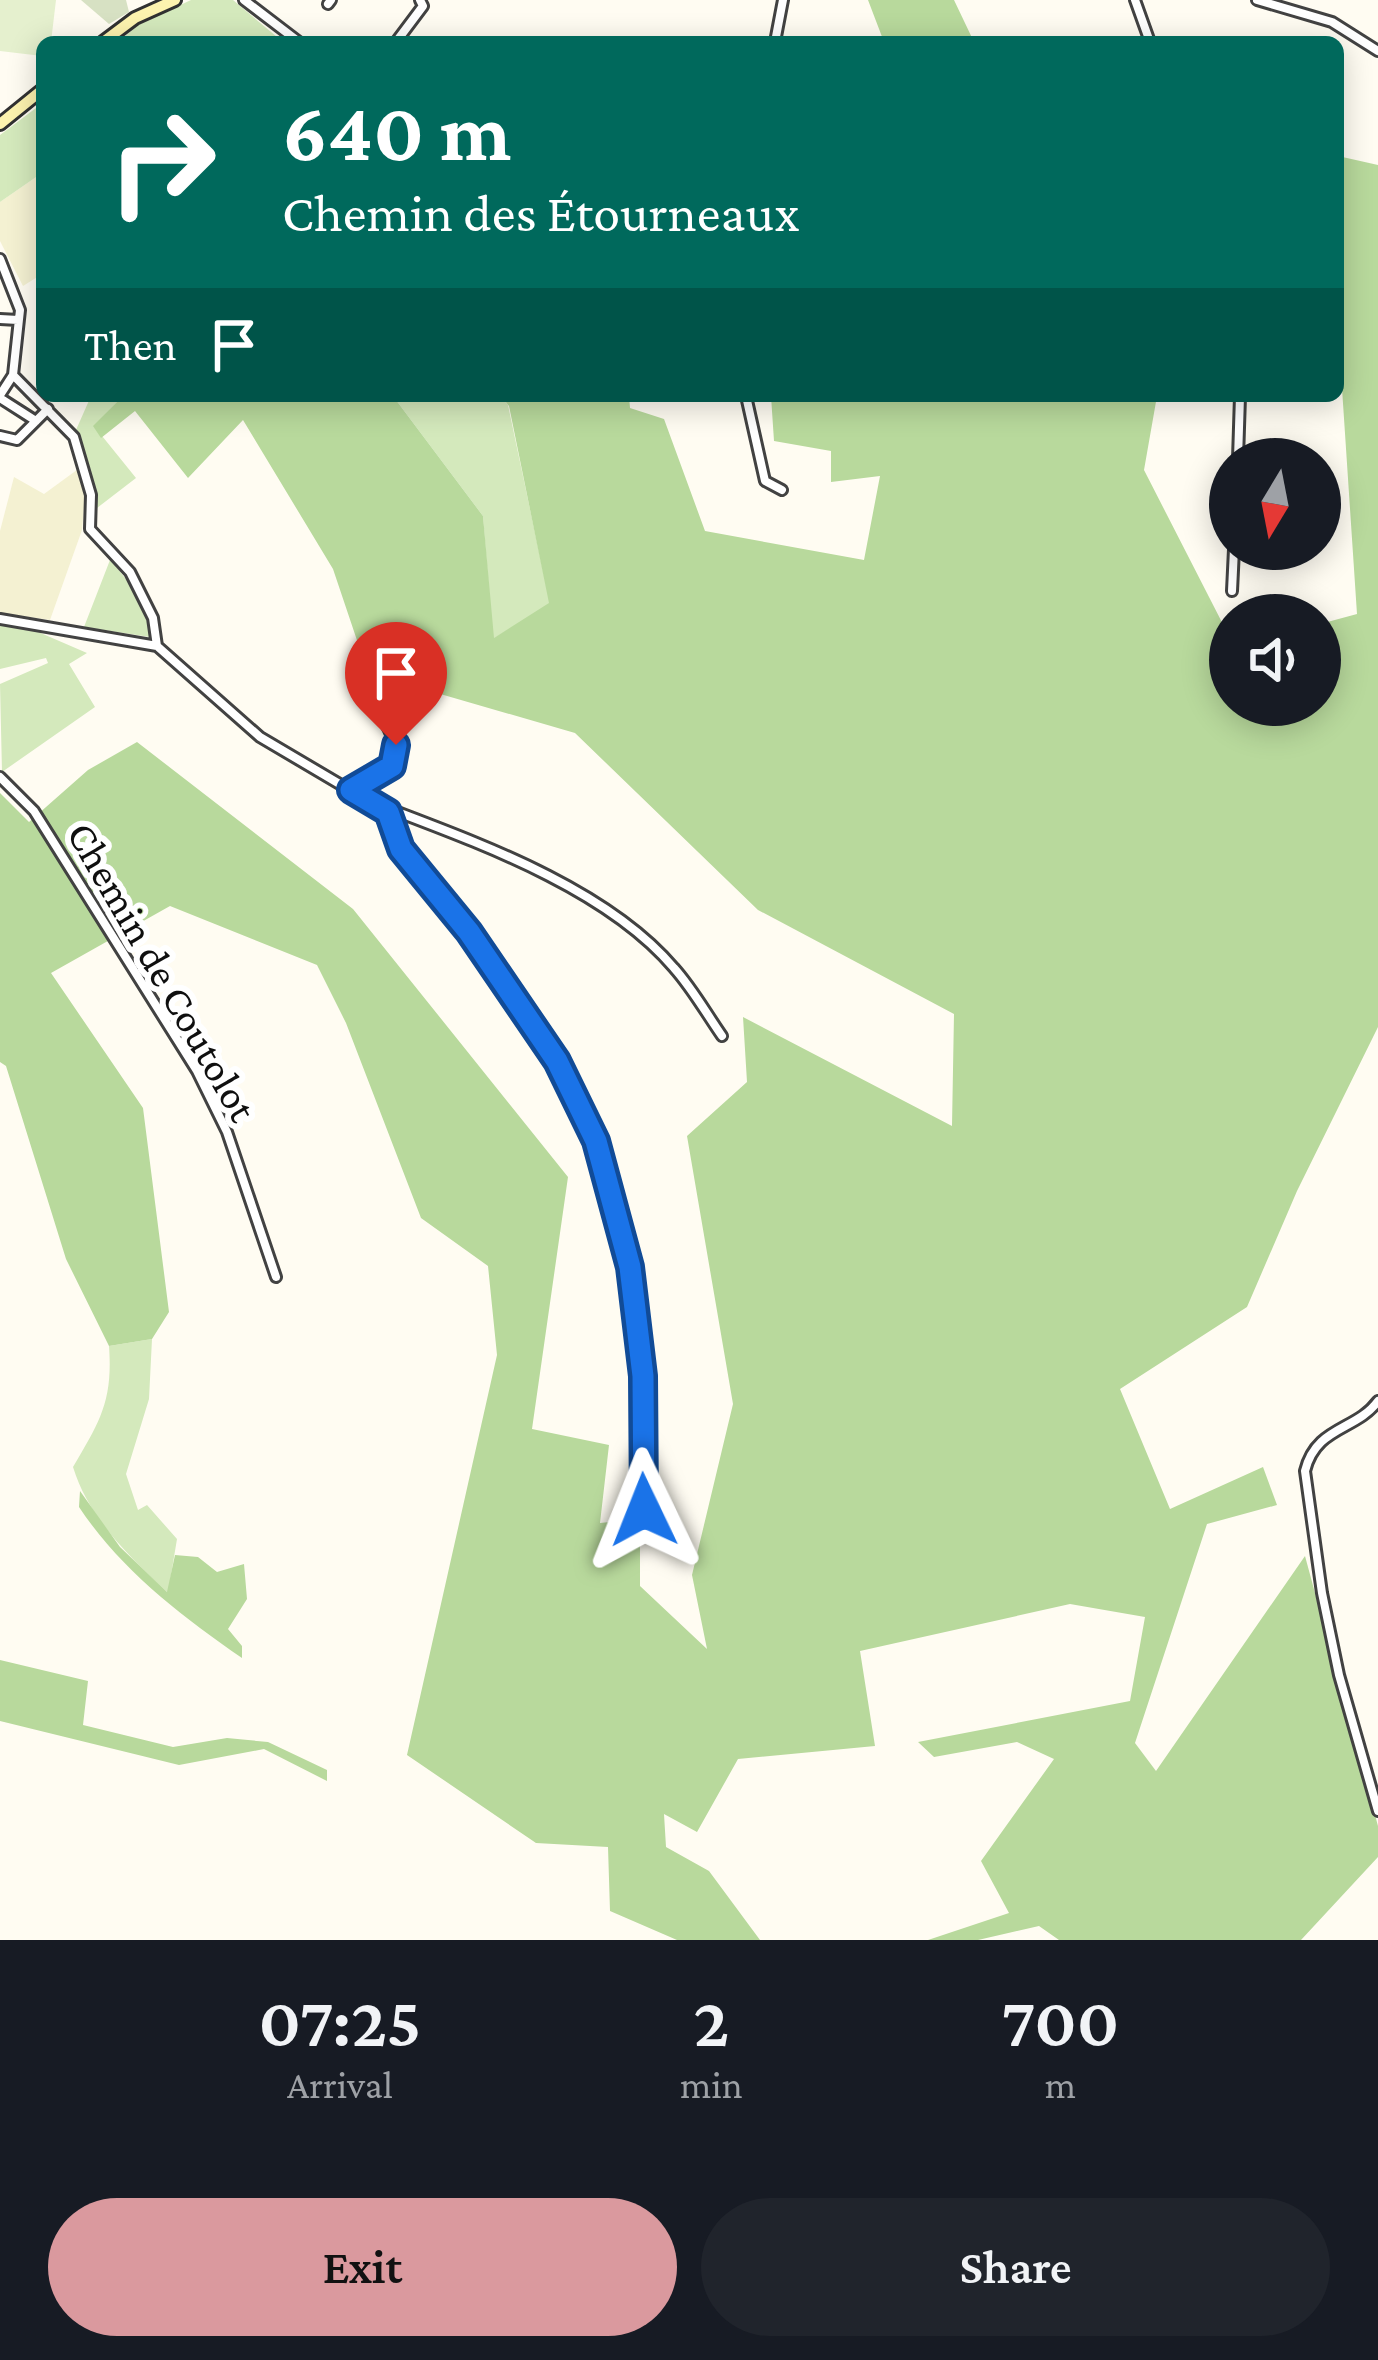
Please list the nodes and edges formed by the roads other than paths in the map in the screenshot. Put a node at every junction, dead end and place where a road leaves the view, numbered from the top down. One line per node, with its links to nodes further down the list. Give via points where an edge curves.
1 (175, 0): 7 (street)
2 (244, 0): 8 (street)
3 (420, 0): 9 (street)
4 (783, 0): 10 (street)
5 (1135, 0): 11 (street)
6 (1257, 0): 12 (street, via 1332,22)
7 (111, 36)
8 (291, 36)
9 (400, 36)
10 (776, 36)
11 (1148, 36)
12 (1378, 51)
13 (36, 95): 14 (street)
14 (0, 124)
15 (0, 259): 17 (street)
16 (0, 319): 17 (street)
17 (18, 320): 18 (street)
18 (14, 375): 19 (street); 20 (street)
19 (0, 397): 25 (street)
20 (36, 397)
21 (41, 402): 24 (street)
22 (747, 402): 28 (street, via 765,481)
23 (1240, 402): 27 (street)
24 (48, 409): 25 (street); 32 (street, via 74,437 84,463 89,530 130,572)
25 (36, 421): 26 (street, via 16,440)
26 (0, 436)
27 (1239, 438)
28 (782, 490)
29 (1233, 570): 30 (street)
30 (1232, 590)
31 (0, 619): 32 (street)
32 (157, 646): 35 (street, via 260,736)
33 (380, 714): 35 (street, via 396,759)
34 (0, 777): 38 (street, Chemin de Coutolot, via 34,811 197,1071 227,1132)
35 (351, 790): 36 (street)
36 (388, 812): 37 (street, via 491,847 609,912 673,965); 40 (street, via 401,849 557,1061 596,1141 630,1267 643,1376)
37 (722, 1036)
38 (276, 1277)
39 (1378, 1401): 41 (street, via 1366,1417 1322,1441 1305,1471 1334,1654)
40 (644, 1510)
41 (1378, 1811)

